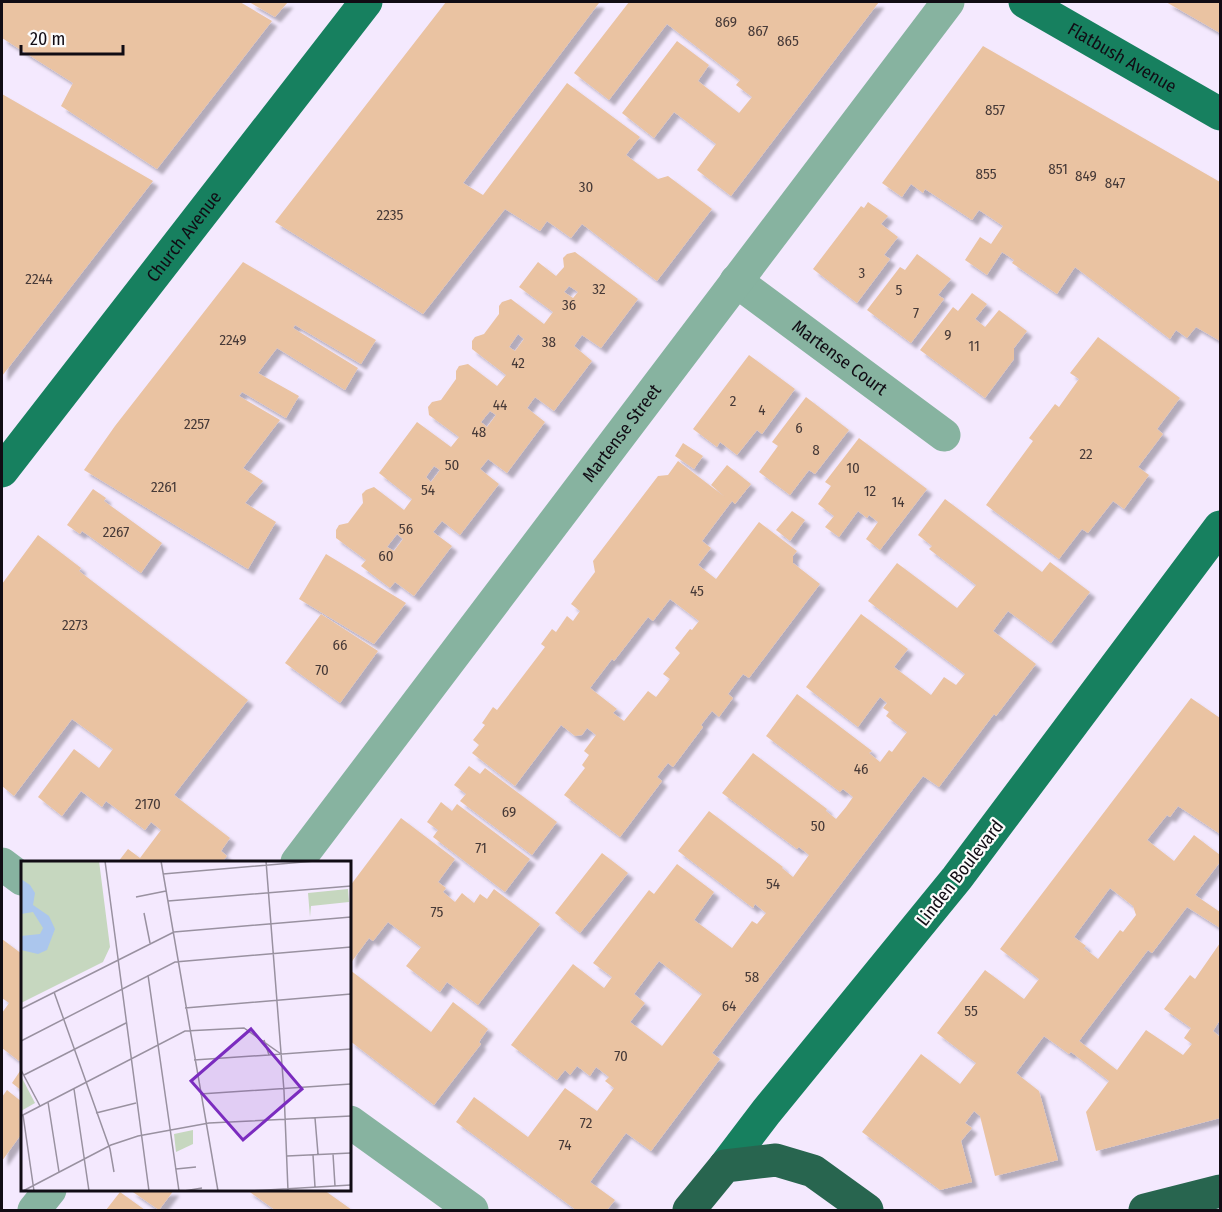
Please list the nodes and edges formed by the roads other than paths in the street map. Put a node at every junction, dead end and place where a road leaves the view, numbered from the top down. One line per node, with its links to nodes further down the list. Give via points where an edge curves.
1 (366, 2): 7 (main road, Church Avenue)
2 (948, 2): 5 (street, Martense Street)
3 (1025, 2): 4 (main road, Flatbush Avenue)
4 (1221, 114)
5 (736, 281): 6 (street, Martense Court); 9 (street, Martense Street)
6 (944, 435)
7 (2, 471)
8 (1221, 527): 13 (main road, Linden Boulevard, via 957,878)
9 (298, 861)
10 (2, 864): 11 (street)
11 (21, 878)
12 (351, 1123): 17 (street)
13 (725, 1166): 18 (highway, Linden Boulevard); 19 (highway, via 776,1160 813,1171)
14 (49, 1191): 16 (street)
15 (1221, 1191): 20 (highway)
16 (34, 1210)
17 (472, 1210)
18 (689, 1210)
19 (867, 1210)
20 (1145, 1210)

